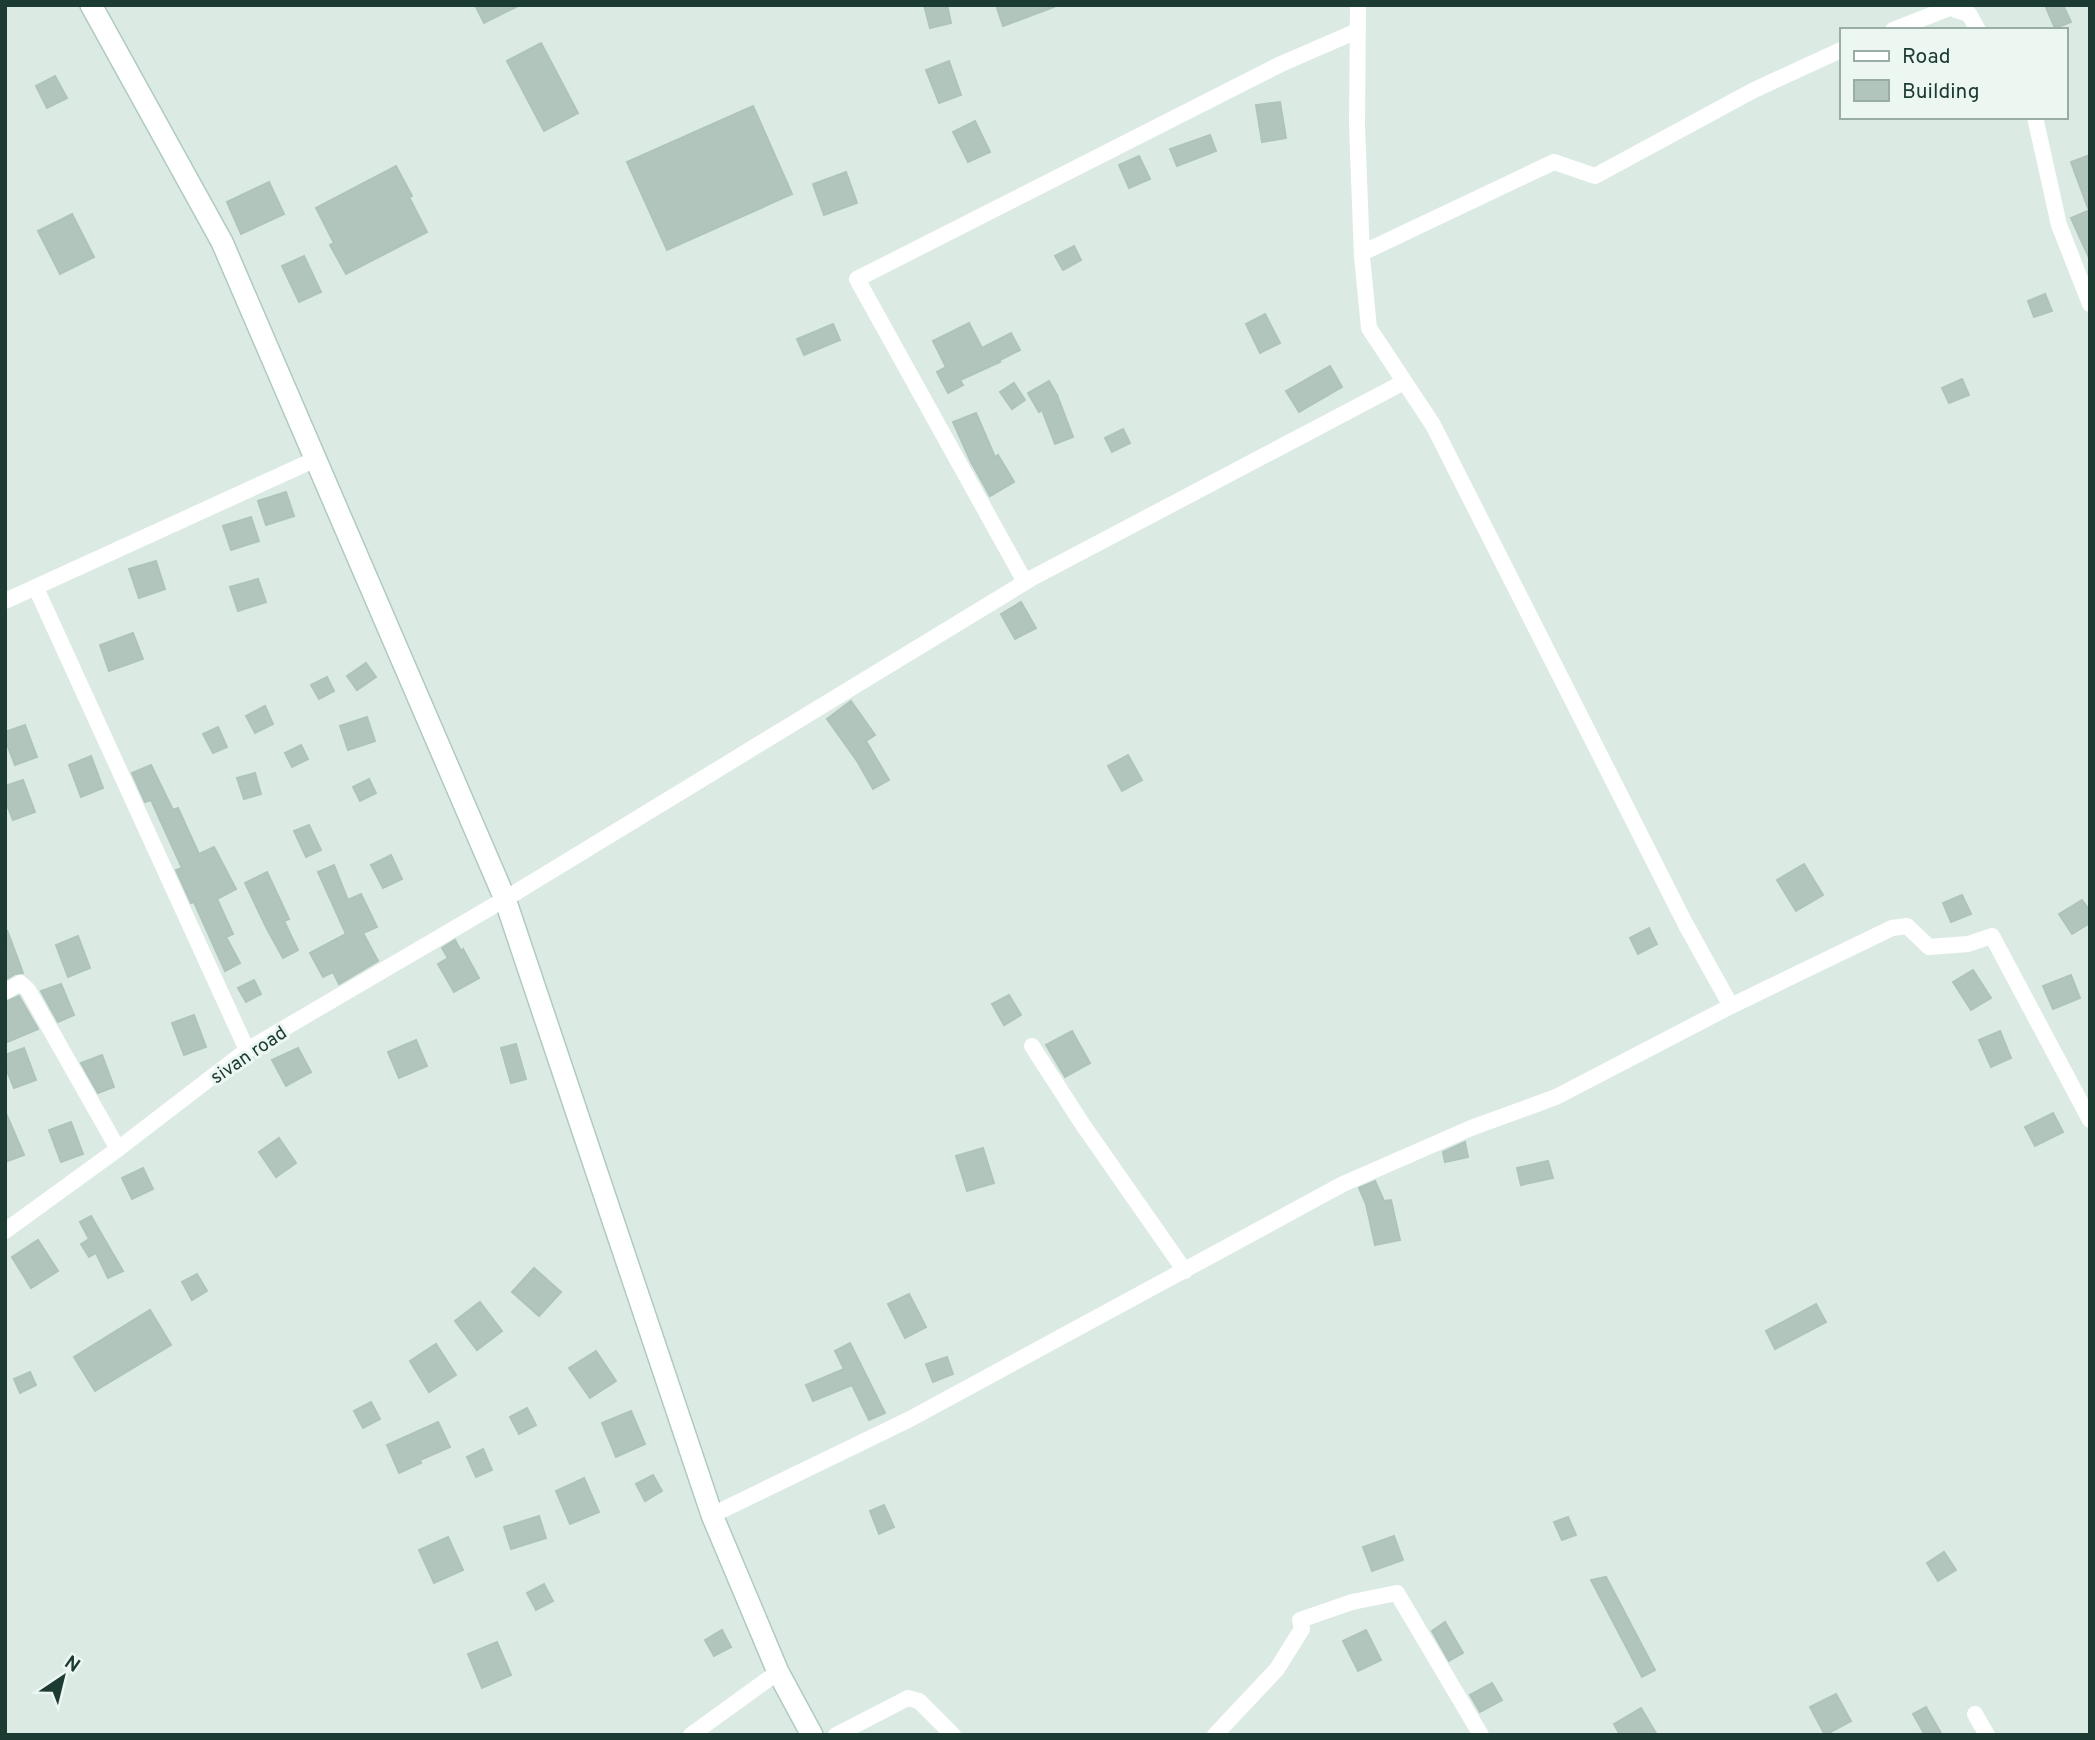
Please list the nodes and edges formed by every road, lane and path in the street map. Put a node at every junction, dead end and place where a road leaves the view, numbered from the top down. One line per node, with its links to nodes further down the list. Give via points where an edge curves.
1 (91, 5): 12 (street, via 222,242)
2 (1357, 5): 6 (street)
3 (1954, 6): 4 (street); 5 (street, via 1969,14)
4 (1898, 28)
5 (1977, 28)
6 (1357, 31): 9 (street); 13 (street, via 1281,64 858,279)
7 (1840, 50): 9 (street, via 1754,90 1595,176 1554,162)
8 (2035, 119): 10 (street, via 2059,225)
9 (1362, 253): 11 (street, via 1369,328)
10 (2090, 304)
11 (1404, 382): 13 (street, sivan road); 18 (street, via 1433,425)
12 (316, 459): 14 (street); 16 (street)
13 (1025, 582): 16 (street, sivan road)
14 (36, 588): 15 (street); 20 (street)
15 (5, 601)
16 (505, 899): 20 (street, sivan road); 25 (street)
17 (5, 992): 22 (street, via 20,983 28,990)
18 (1731, 1006): 21 (street, via 1892,928 1908,926 1929,947 1968,944 1992,936); 24 (street, via 1556,1097 1343,1184)
19 (1032, 1046): 24 (street)
20 (247, 1050): 22 (street, sivan road)
21 (2090, 1120)
22 (118, 1149): 23 (street, sivan road)
23 (5, 1231)
24 (1185, 1271): 25 (street, via 910,1419)
25 (712, 1515): 26 (street)
26 (778, 1672): 28 (street); 29 (street)
27 (1975, 1714): 34 (street)
28 (691, 1735)
29 (812, 1735)
30 (836, 1735): 31 (street, via 908,1698 919,1701)
31 (953, 1735)
32 (1215, 1735): 33 (street, via 1277,1669 1302,1629 1300,1620 1396,1592)
33 (1482, 1735)
34 (1987, 1735)

